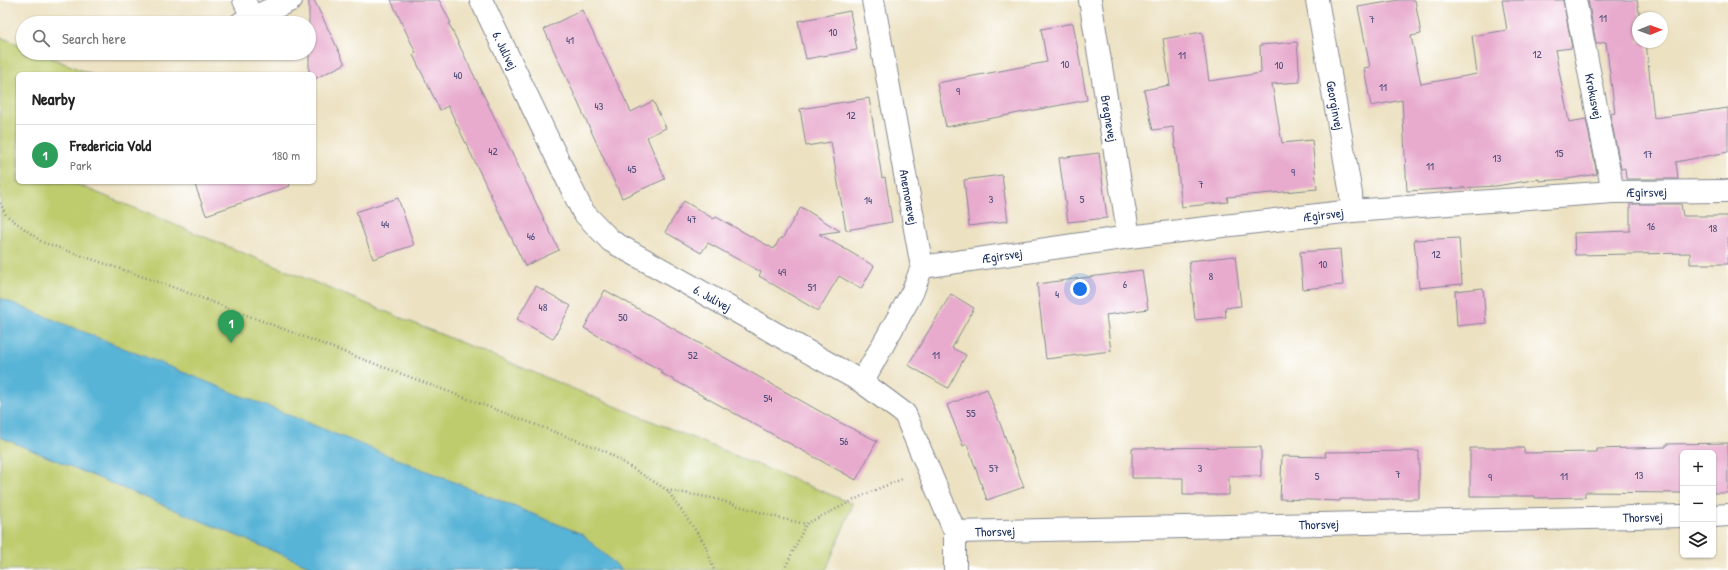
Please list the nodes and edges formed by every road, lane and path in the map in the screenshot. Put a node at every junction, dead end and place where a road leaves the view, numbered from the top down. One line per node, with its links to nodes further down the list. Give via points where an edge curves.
1 (291, 0): 7 (street)
2 (481, 0): 14 (street, 6. Julivej, via 583,212 611,241)
3 (873, 0): 13 (street, Anemonevej)
4 (1090, 0): 12 (street, Bregnevej)
5 (1318, 0): 11 (street, Georginvej)
6 (1575, 0): 8 (street, Krokusvej)
7 (246, 14)
8 (1613, 192): 9 (street, Ægirsvej); 11 (street, Ægirsvej)
9 (1728, 192)
10 (0, 203): 16 (path, via 6,215 42,242 167,285 605,451)
11 (1352, 210): 12 (street, Ægirsvej)
12 (1129, 237): 13 (street, Ægirsvej)
13 (922, 267): 14 (street, via 912,293)
14 (862, 382): 15 (street, 6. Julivej, via 905,414)
15 (928, 469): 20 (path, via 868,493); 21 (street, 6. Julivej)
16 (667, 490): 20 (path, via 712,498); 22 (path, via 705,544)
17 (1728, 515): 19 (street)
18 (1680, 516): 21 (street, Thorsvej)
19 (1716, 516)
20 (806, 524): 23 (path)
21 (955, 532): 24 (street, 6. Julivej)
22 (714, 570)
23 (784, 570)
24 (955, 570)

